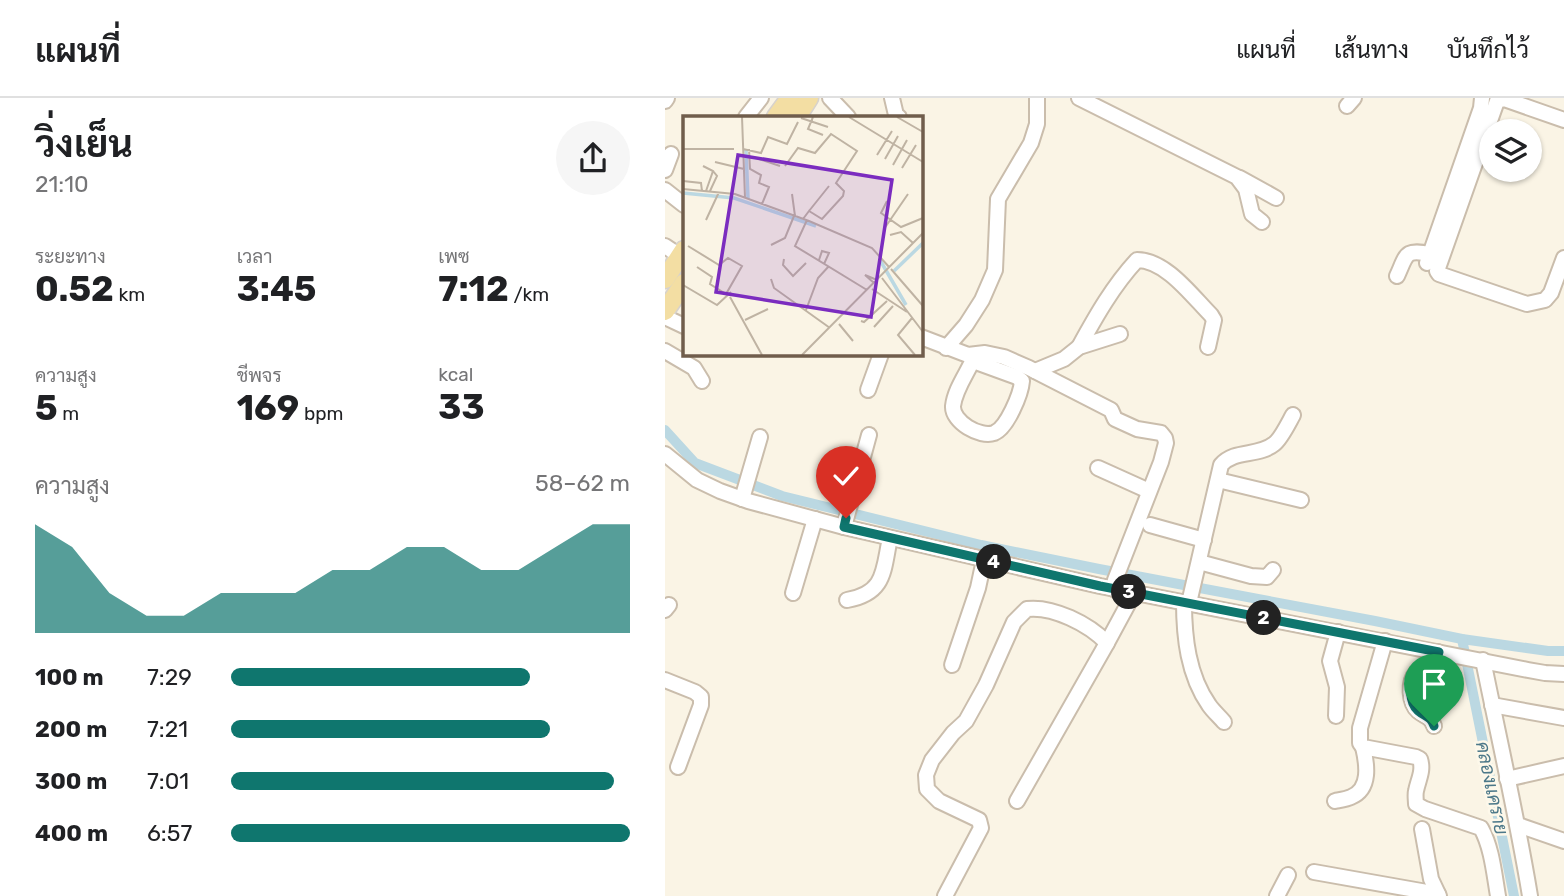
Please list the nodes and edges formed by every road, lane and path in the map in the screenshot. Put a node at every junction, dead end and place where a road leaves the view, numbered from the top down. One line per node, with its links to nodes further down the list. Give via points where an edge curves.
1 (761, 98): 9 (street)
2 (790, 98): 10 (main road)
3 (809, 98): 11 (main road)
4 (830, 98): 12 (street)
5 (892, 98): 13 (street)
6 (1037, 98): 33 (street, via 1031,143 998,199 995,270 982,300)
7 (1079, 98): 17 (street)
8 (1482, 98): 24 (street, via 1429,259 1411,252)
9 (746, 116)
10 (777, 116)
11 (798, 116)
12 (845, 116)
13 (898, 116)
14 (1564, 121): 23 (street, via 1504,99 1497,101 1437,271 1527,304 1545,300 1551,293)
15 (671, 154): 16 (street)
16 (665, 170)
17 (1237, 177): 19 (street); 21 (street, via 1246,189 1251,214)
18 (665, 190): 20 (street)
19 (1276, 198)
20 (683, 204)
21 (1262, 222)
22 (676, 251): 25 (main road)
23 (1564, 258)
24 (1397, 276)
25 (665, 279)
26 (681, 293): 27 (main road)
27 (665, 311)
28 (665, 317): 29 (street)
29 (683, 326)
30 (1120, 334): 34 (street)
31 (922, 337): 33 (street)
32 (1208, 347): 34 (street, via 1211,315 1156,263 1137,260 1106,299)
33 (946, 348): 37 (street)
34 (1079, 348): 38 (street)
35 (665, 351): 39 (street, via 694,368)
36 (881, 355): 40 (street)
37 (974, 358): 37 (street, via 953,409 960,423 991,435 1002,429 1023,382); 38 (street, via 985,353 1004,357)
38 (1035, 371): 47 (street, via 1111,410 1115,419 1161,433 1166,443)
39 (702, 381)
40 (868, 390)
41 (1293, 415): 46 (street, via 1275,444 1227,458)
42 (869, 435): 51 (street)
43 (760, 437): 48 (street)
44 (665, 454): 48 (street, via 697,480)
45 (1098, 468): 47 (street)
46 (1218, 480): 49 (street); 54 (street)
47 (1149, 491): 58 (street)
48 (743, 495): 50 (street)
49 (1301, 500)
50 (815, 519): 51 (street); 59 (street)
51 (845, 522): 53 (street)
52 (1150, 526): 54 (street)
53 (890, 538): 55 (street); 61 (street, via 877,587)
54 (1204, 540): 56 (street)
55 (981, 559): 58 (street); 65 (street); 69 (street, via 978,588)
56 (1197, 568): 57 (street, via 1267,577); 62 (street)
57 (1273, 570)
58 (1116, 578): 60 (street)
59 (793, 593)
60 (1134, 593): 62 (street); 66 (street)
61 (847, 600)
62 (1188, 600): 63 (street); 75 (street, via 1184,631 1189,661 1208,704)
63 (1338, 632): 64 (street); 73 (street, via 1330,661 1337,687)
64 (1385, 641): 67 (street); 77 (street, via 1360,728)
65 (952, 643)
66 (1107, 643): 82 (street); 89 (street, via 1098,634 1041,607 1027,608 1014,622 966,721 932,760 926,775 927,789 939,801 979,820 981,828)
67 (1444, 653): 68 (street); 76 (street, via 1416,673 1410,690 1413,704)
68 (1478, 659): 70 (street); 72 (street)
69 (952, 665)
70 (1564, 674)
71 (665, 680): 79 (street, via 701,697)
72 (1492, 705): 74 (street); 80 (street)
73 (1335, 716)
74 (1564, 718)
75 (1224, 722)
76 (1434, 726)
77 (1363, 747): 81 (street, via 1366,782 1352,797); 91 (street, via 1420,759 1416,804 1481,828)
78 (1564, 766): 80 (street)
79 (678, 767)
80 (1507, 779): 83 (street)
81 (1335, 801)
82 (1017, 802)
83 (1518, 825): 85 (street); 92 (street)
84 (1422, 829): 88 (street)
85 (1564, 841)
86 (1314, 872): 88 (street)
87 (1288, 875): 90 (street)
88 (1438, 895)
89 (945, 896)
90 (1277, 896)
91 (1498, 896)
92 (1530, 896)

